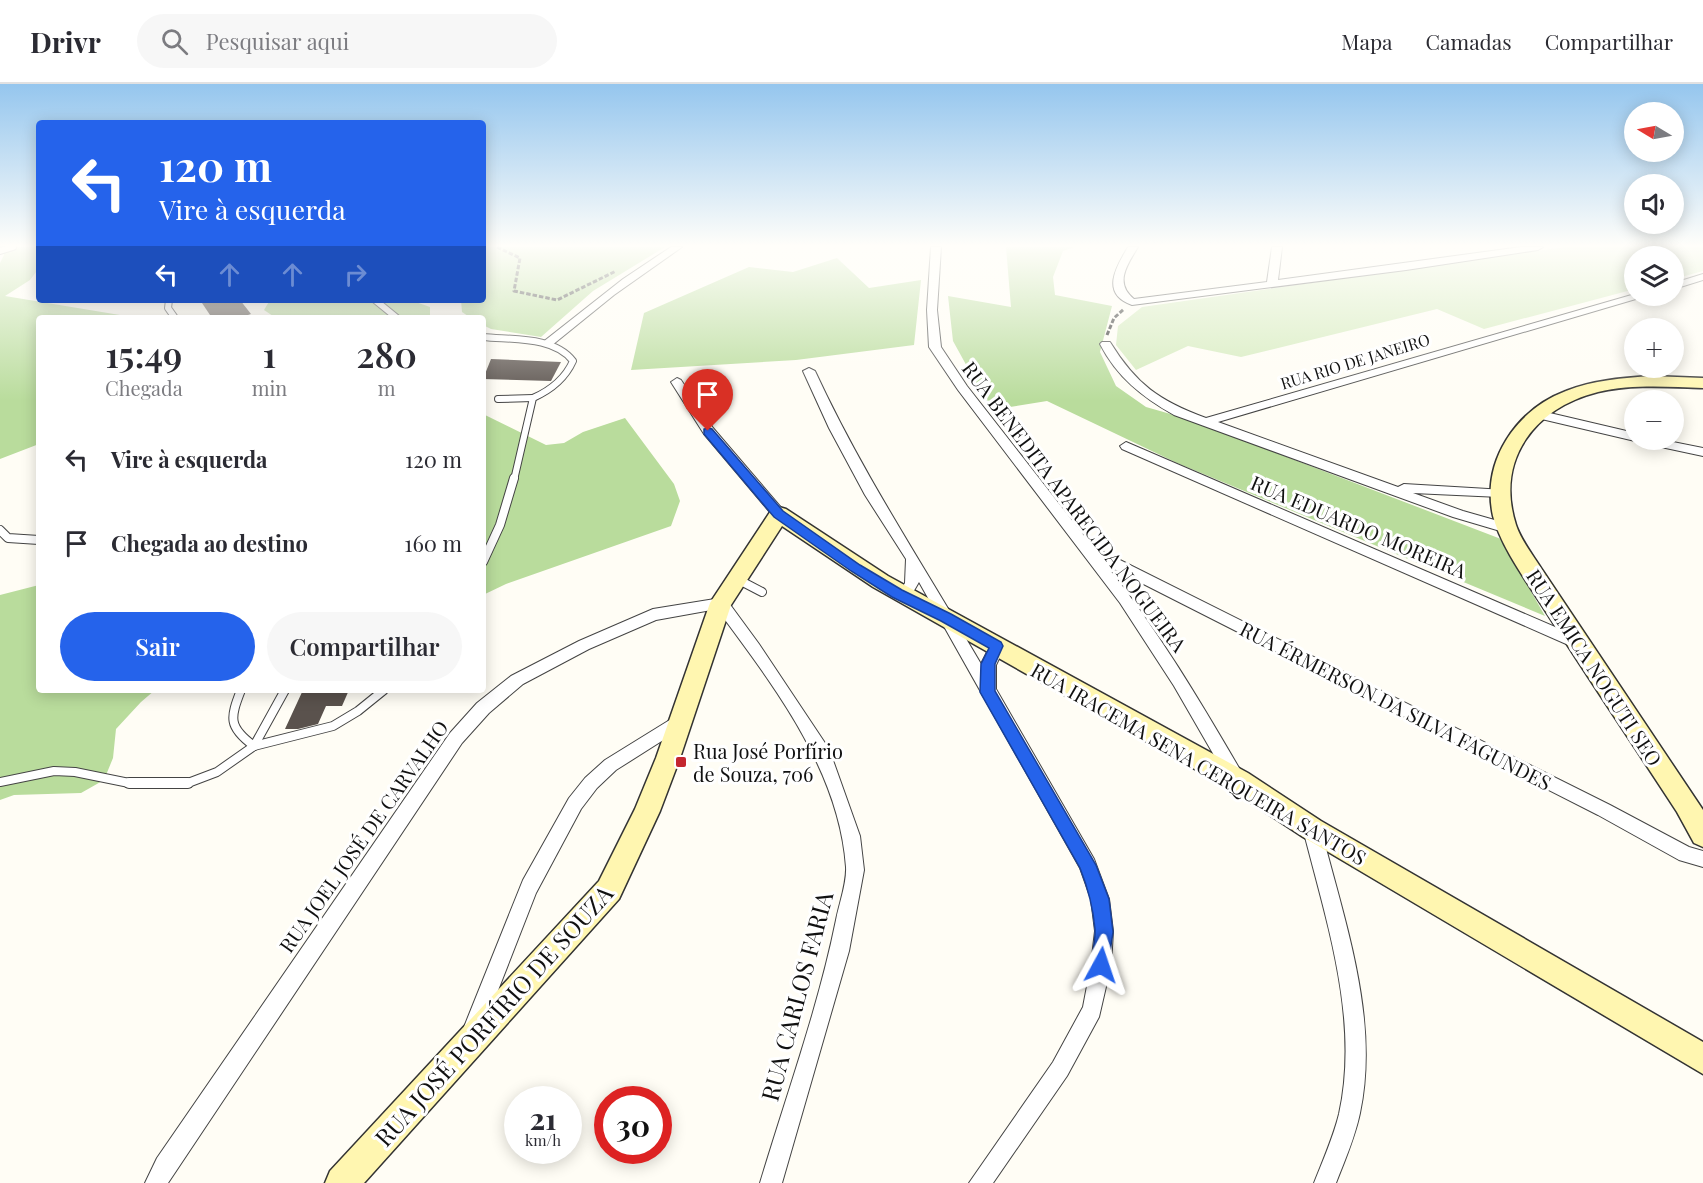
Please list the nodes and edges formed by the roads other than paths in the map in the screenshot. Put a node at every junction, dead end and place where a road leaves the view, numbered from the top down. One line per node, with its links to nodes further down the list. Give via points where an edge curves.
1 (606, 298): 9 (street)
2 (933, 298): 30 (street, RUA BENEDITA APARECIDA NOGUEIRA, via 935,347 962,388)
3 (1127, 298): 4 (street, via 1132,302)
4 (1163, 298)
5 (1624, 301): 16 (street, RUA RIO DE JANEIRO)
6 (379, 303): 7 (lane)
7 (393, 315)
8 (486, 337): 9 (lane)
9 (547, 344): 14 (lane, via 570,354 571,369 544,394)
10 (1106, 344): 18 (street, via 1114,363 1153,398)
11 (808, 371): 32 (street, via 862,476)
12 (677, 382): 26 (street, RUA IRACEMA SENA CERQUEIRA SANTOS, via 708,431)
13 (1703, 383): 17 (main road, RUA EMICA NOGUTI SEO, via 1644,382 1595,388 1572,394)
14 (533, 398): 15 (lane); 31 (lane, via 510,495)
15 (498, 399)
16 (1252, 409): 18 (street, RUA RIO DE JANEIRO); 20 (street, via 1245,418 1246,426)
17 (1537, 414): 19 (street); 25 (main road, RUA EMICA NOGUTI SEO, via 1507,452 1501,468)
18 (1206, 422): 20 (street)
19 (1624, 434)
20 (1257, 440): 24 (street)
21 (1125, 446): 38 (street, RUA EDUARDO MOREIRA)
22 (1684, 449): 23 (street)
23 (1703, 453)
24 (1380, 484): 25 (street); 27 (street)
25 (1500, 493): 27 (main road, RUA EMICA NOGUTI SEO)
26 (779, 514): 33 (main road, RUA JOSÉ PORFÍRIO DE SOUZA); 35 (main road, RUA IRACEMA SENA CERQUEIRA SANTOS)
27 (1507, 528): 38 (main road, RUA EMICA NOGUTI SEO, via 1542,590)
28 (0, 530): 29 (lane, via 8,538)
29 (36, 540)
30 (1089, 550): 46 (street, RUA BENEDITA APARECIDA NOGUEIRA, via 1180,682); 51 (street, RUA ÉRMERSON DA SILVA FAGUNDES, via 1685,854)
31 (486, 557)
32 (912, 558): 35 (street, via 912,583); 37 (street)
33 (737, 579): 34 (lane); 36 (main road, RUA JOSÉ PORFÍRIO DE SOUZA)
34 (762, 592)
35 (903, 597): 37 (main road, RUA IRACEMA SENA CERQUEIRA SANTOS)
36 (722, 603): 44 (main road, RUA JOSÉ PORFÍRIO DE SOUZA); 54 (street, RUA JOEL JOSÉ DE CARVALHO, via 653,615 584,645 518,680 483,708 456,738 402,816); 56 (street, RUA CARLOS FARIA, via 823,754 851,836 855,870 839,951)
37 (946, 617): 39 (main road, RUA IRACEMA SENA CERQUEIRA SANTOS); 40 (street)
38 (1578, 642): 48 (main road, RUA EMICA NOGUTI SEO)
39 (997, 646): 40 (street, via 988,664); 46 (main road, RUA IRACEMA SENA CERQUEIRA SANTOS)
40 (988, 692): 57 (street, via 1088,865 1100,899 1104,932 1092,1011 1060,1069)
41 (240, 693): 45 (lane, via 234,728)
42 (283, 693): 45 (lane)
43 (380, 693): 45 (lane, via 333,726)
44 (681, 720): 52 (main road, RUA JOSÉ PORFÍRIO DE SOUZA, via 647,811 609,890); 52 (street, via 615,762 591,783 565,819 505,941)
45 (254, 746): 47 (lane, via 217,772 188,783 134,784 54,771)
46 (1239, 781): 49 (main road, RUA IRACEMA SENA CERQUEIRA SANTOS)
47 (0, 782)
48 (1694, 810): 50 (main road, RUA EMICA NOGUTI SEO)
49 (1312, 829): 53 (main road, RUA IRACEMA SENA CERQUEIRA SANTOS); 58 (street, via 1350,992 1356,1066 1351,1106)
50 (1703, 835)
51 (1703, 859)
52 (466, 1047): 55 (main road, RUA JOSÉ PORFÍRIO DE SOUZA)
53 (1703, 1059)
54 (156, 1183)
55 (342, 1183)
56 (771, 1183)
57 (980, 1183)
58 (1325, 1183)

